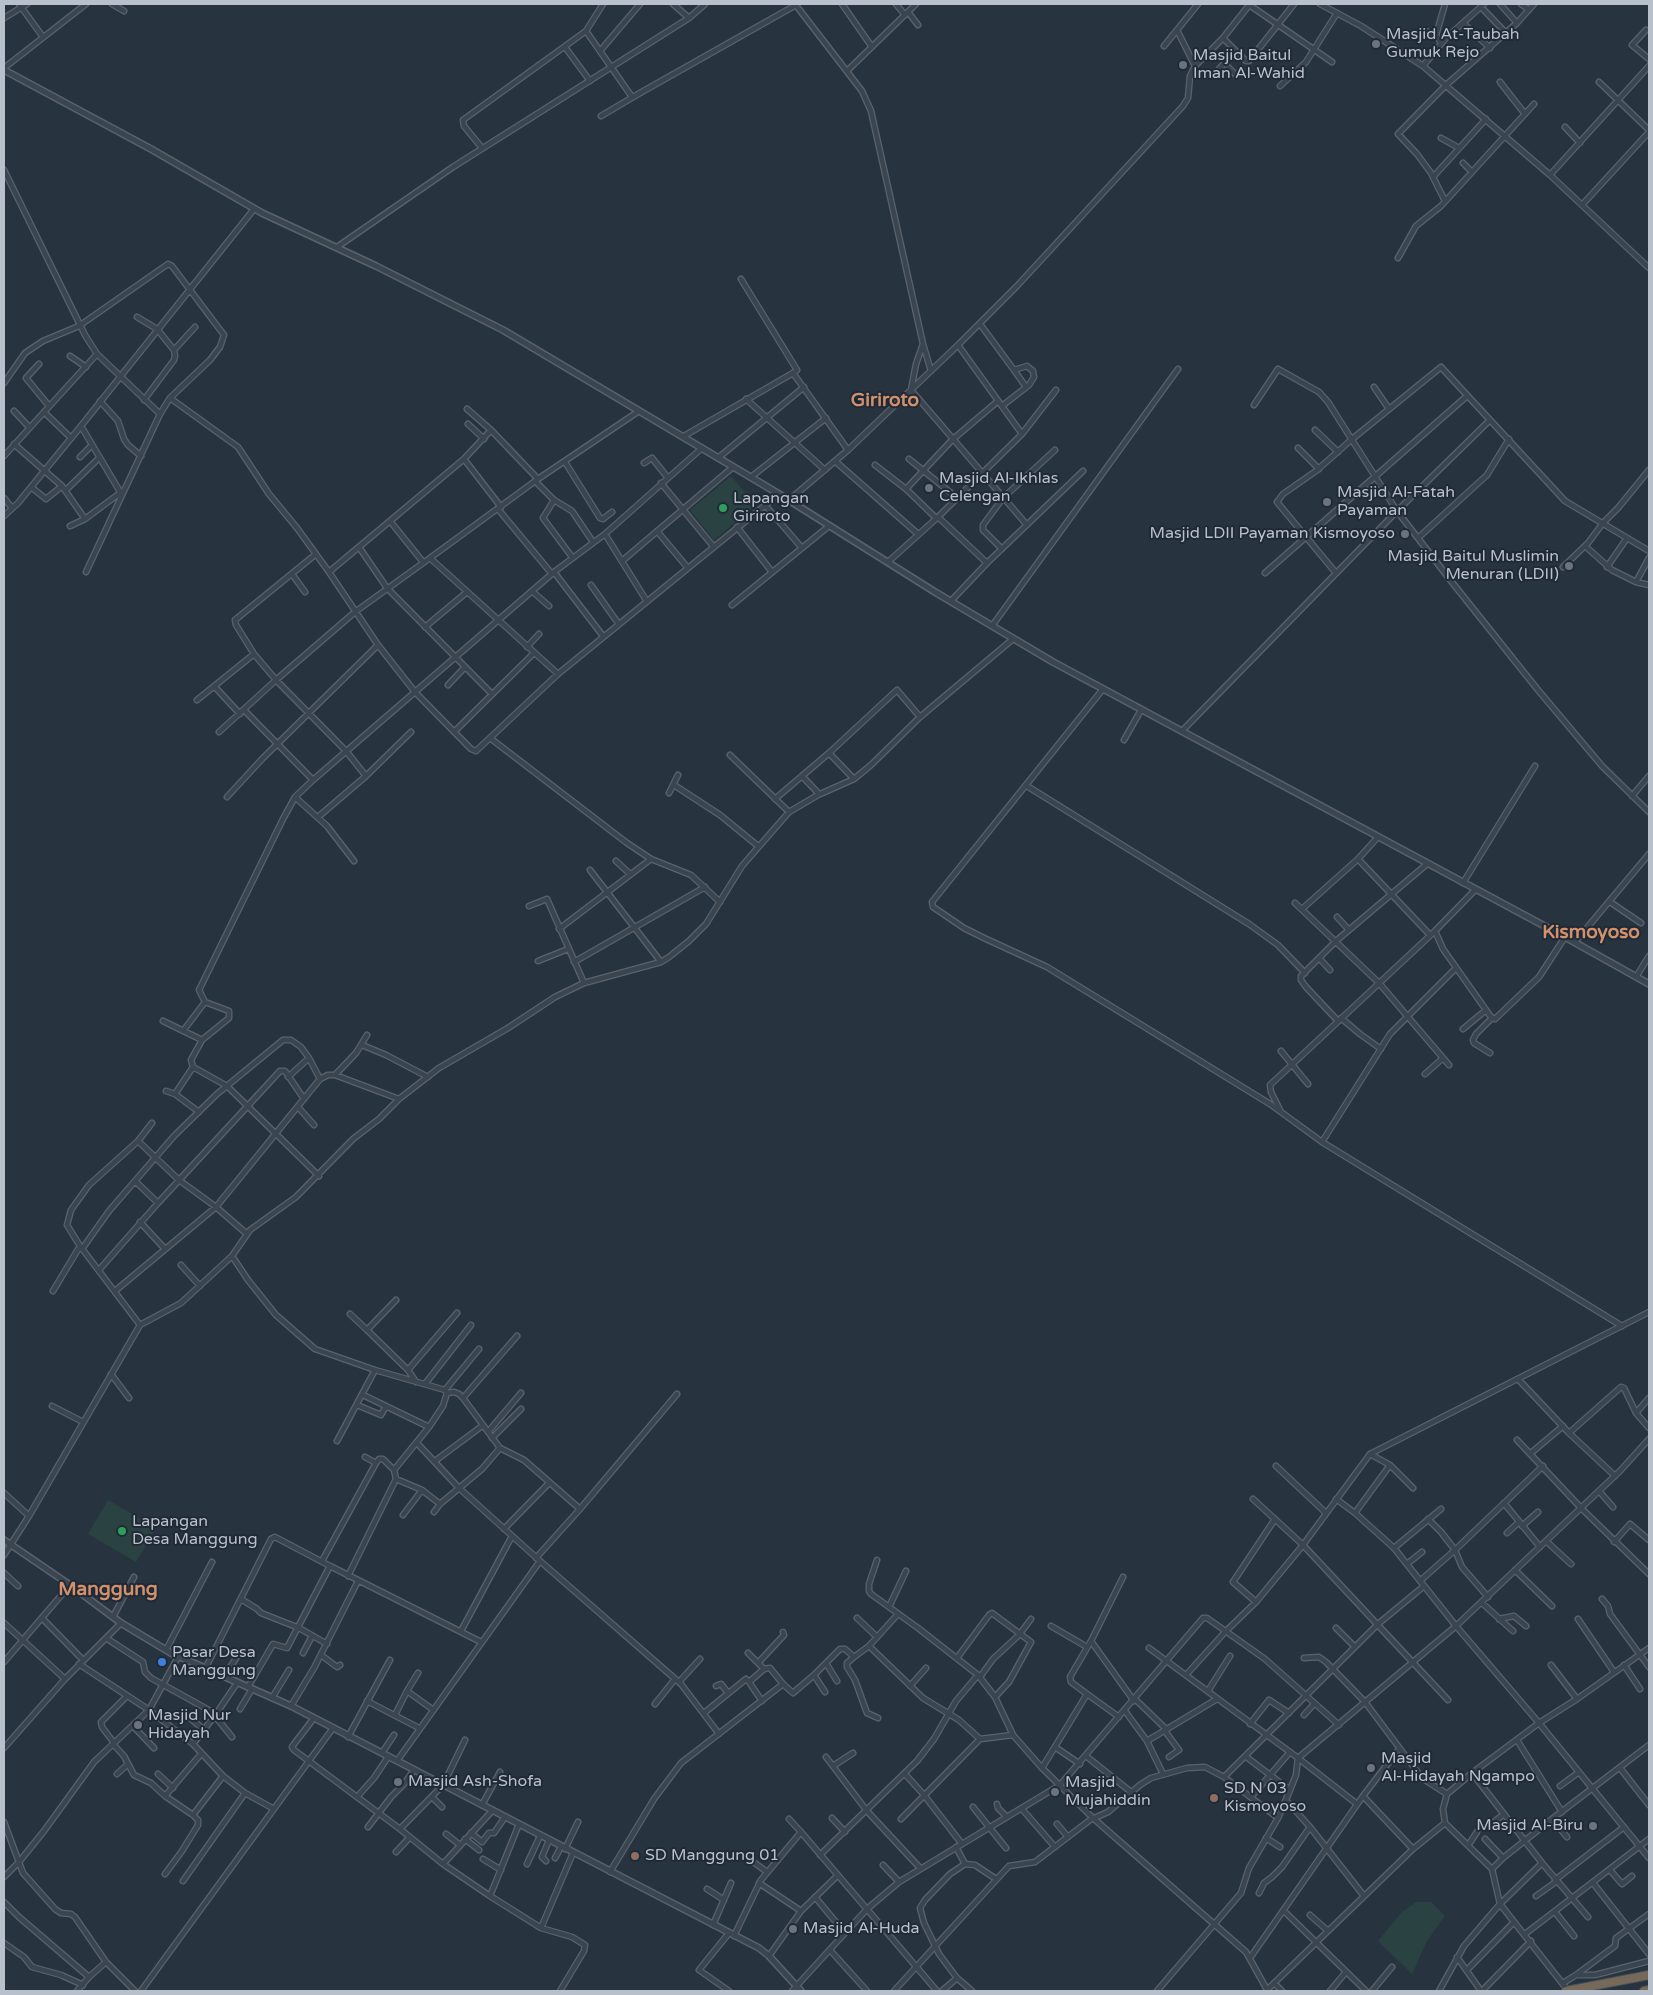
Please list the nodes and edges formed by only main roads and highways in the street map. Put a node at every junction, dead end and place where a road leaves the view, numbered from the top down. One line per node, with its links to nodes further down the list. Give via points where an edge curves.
1 (1649, 1975): 2 (highway)
2 (1565, 1987)
3 (1649, 1990): 4 (highway)
4 (1644, 1991)

